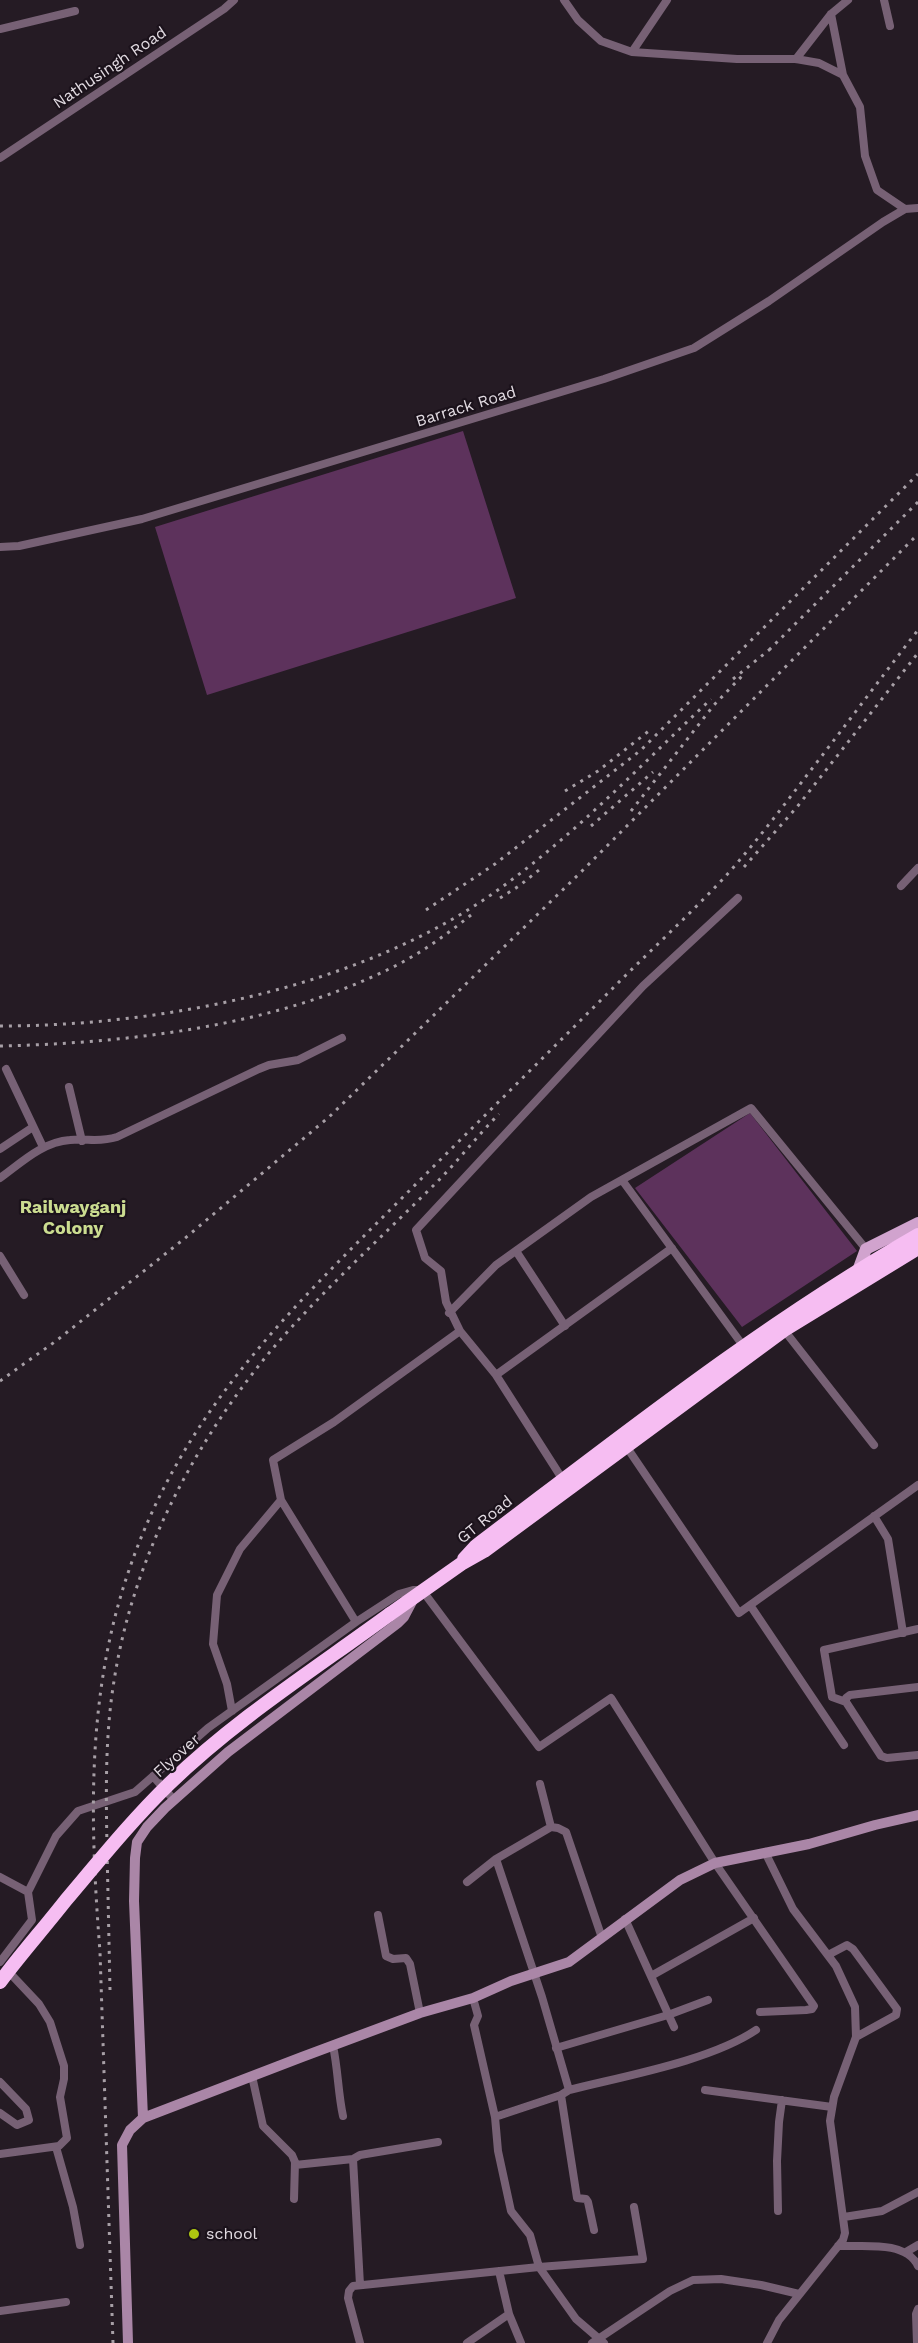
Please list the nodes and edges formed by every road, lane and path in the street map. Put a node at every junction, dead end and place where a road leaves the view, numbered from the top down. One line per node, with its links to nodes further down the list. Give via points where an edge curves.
1 (234, 0): 13 (street, Nathusingh Road)
2 (564, 0): 10 (street, via 578,20 601,41)
3 (667, 0): 10 (street)
4 (848, 0): 7 (street)
5 (884, 0): 8 (street)
6 (75, 11): 9 (street)
7 (831, 14): 11 (street); 12 (street)
8 (890, 26)
9 (0, 29)
10 (632, 52): 11 (street)
11 (796, 59): 12 (street, via 819,63)
12 (843, 75): 15 (street, via 860,107 865,156 877,190)
13 (0, 158)
14 (918, 208): 15 (street)
15 (905, 209): 16 (street, Barrack Road, via 694,348 142,519)
16 (0, 547)
17 (918, 868): 18 (street)
18 (901, 886)
19 (738, 898): 41 (street, via 643,986 417,1230 425,1258 441,1271)
20 (342, 1038): 26 (street, via 298,1060 259,1069 117,1137)
21 (6, 1069): 23 (street)
22 (0, 1080): 23 (street)
23 (10, 1080): 25 (street)
24 (69, 1088): 26 (street)
25 (33, 1126): 27 (street); 28 (street)
26 (82, 1141): 27 (street, via 68,1140)
27 (43, 1147): 29 (street)
28 (0, 1149)
29 (0, 1178)
30 (622, 1180): 33 (street); 35 (street, via 591,1197); 38 (street, via 751,1107)
31 (918, 1223): 38 (main road)
32 (918, 1235): 38 (highway)
33 (672, 1248): 42 (street); 45 (street)
34 (918, 1248): 38 (highway)
35 (516, 1251): 41 (street, via 496,1265); 42 (street)
36 (918, 1255): 39 (main road, GT Road, via 886,1274)
37 (0, 1256): 40 (street)
38 (875, 1259): 39 (highway); 39 (main road)
39 (862, 1274): 43 (highway, GT Road)
40 (24, 1295)
41 (450, 1313): 44 (street)
42 (565, 1326): 46 (street)
43 (781, 1326): 45 (highway, GT Road); 47 (street); 48 (highway, GT Road)
44 (460, 1331): 46 (street); 51 (street, via 334,1422 273,1460)
45 (744, 1347): 49 (highway, GT Road)
46 (496, 1375): 49 (street)
47 (874, 1445)
48 (626, 1446): 53 (highway, GT Road); 55 (street, via 739,1613)
49 (563, 1479): 53 (highway, GT Road, via 476,1546)
50 (918, 1485): 52 (street)
51 (281, 1500): 56 (street); 61 (street, via 240,1549 217,1595 213,1644)
52 (874, 1516): 55 (street); 58 (street, via 888,1539)
53 (461, 1564): 54 (highway, Flyover)
54 (418, 1593): 56 (street, via 413,1590 399,1594); 66 (street, via 398,1623 212,1766); 71 (street, via 538,1747 611,1698); 83 (highway, Flyover, bridge, via 268,1701 170,1783 99,1861)
55 (750, 1605): 62 (street)
56 (356, 1622): 61 (street)
57 (918, 1629): 58 (street)
58 (903, 1633): 60 (street, via 824,1650 832,1697)
59 (918, 1687): 60 (street, via 850,1695)
60 (846, 1702): 63 (street, via 880,1756)
61 (232, 1710): 64 (street)
62 (844, 1745)
63 (918, 1755)
64 (153, 1776): 66 (street); 74 (street, via 135,1792 78,1811 56,1836)
65 (540, 1784): 68 (street)
66 (174, 1800): 104 (street, via 147,1827 137,1842 135,1858)
67 (918, 1815): 69 (street)
68 (551, 1827): 70 (street); 78 (street, via 566,1832)
69 (765, 1852): 71 (street); 79 (street, via 793,1909)
70 (496, 1859): 73 (street); 81 (street)
71 (715, 1863): 76 (street); 77 (street, via 680,1880)
72 (0, 1877): 74 (street)
73 (467, 1882)
74 (28, 1892): 80 (street, via 32,1920)
75 (378, 1914): 87 (street, via 386,1956 406,1958 410,1964)
76 (753, 1918): 82 (street); 86 (street, via 814,2006 806,2010)
77 (625, 1919): 78 (street); 82 (street)
78 (602, 1938): 81 (street, via 569,1962)
79 (828, 1955): 91 (street, via 855,2007); 91 (street, via 841,1946 853,1949 897,2009 896,2015)
80 (0, 1962): 106 (street, via 45,2012 61,2055 65,2073 60,2097 67,2138)
81 (534, 1973): 84 (street); 93 (street)
82 (651, 1976): 88 (street)
83 (0, 1982)
84 (473, 1998): 87 (street); 103 (street, via 478,2016 474,2025)
85 (708, 2000): 88 (street)
86 (760, 2012)
87 (420, 2013): 92 (street)
88 (668, 2015): 89 (street); 93 (street)
89 (674, 2027)
90 (756, 2030): 96 (street, via 687,2059)
91 (856, 2037): 100 (street)
92 (333, 2046): 94 (street); 102 (street)
93 (556, 2048): 96 (street)
94 (252, 2076): 104 (street); 109 (street, via 263,2127 292,2155)
95 (0, 2082): 101 (street, via 24,2107 29,2120 16,2125)
96 (569, 2090): 98 (street)
97 (705, 2090): 99 (street)
98 (561, 2095): 103 (street); 115 (street, via 576,2196 588,2202)
99 (782, 2100): 100 (street); 113 (street, via 778,2122)
100 (832, 2107): 114 (street, via 830,2135)
101 (0, 2113)
102 (343, 2116)
103 (495, 2117): 121 (street, via 511,2211 530,2235)
104 (143, 2118): 130 (street, via 122,2145)
105 (438, 2142): 108 (street)
106 (56, 2147): 107 (street); 116 (street)
107 (0, 2154)
108 (353, 2159): 109 (street); 123 (street)
109 (295, 2165): 111 (street)
110 (918, 2192): 114 (street, via 882,2211)
111 (294, 2199)
112 (634, 2207): 121 (street, via 643,2259)
113 (778, 2211)
114 (844, 2217): 118 (street, via 845,2233)
115 (594, 2230)
116 (80, 2245)
117 (918, 2245): 119 (street)
118 (838, 2246): 119 (street); 124 (street)
119 (906, 2252): 120 (street)
120 (918, 2266)
121 (539, 2267): 122 (street); 129 (street, via 576,2319)
122 (499, 2271): 123 (street); 128 (street)
123 (360, 2285): 131 (street, via 351,2289 348,2298)
124 (799, 2294): 129 (street, via 721,2279 693,2280 670,2290); 134 (street)
125 (66, 2302): 127 (street)
126 (918, 2309): 135 (street)
127 (0, 2311)
128 (509, 2314): 132 (street); 133 (street)
129 (598, 2341)
130 (128, 2343)
131 (360, 2343)
132 (466, 2343)
133 (521, 2343)
134 (767, 2343)
135 (917, 2343)

